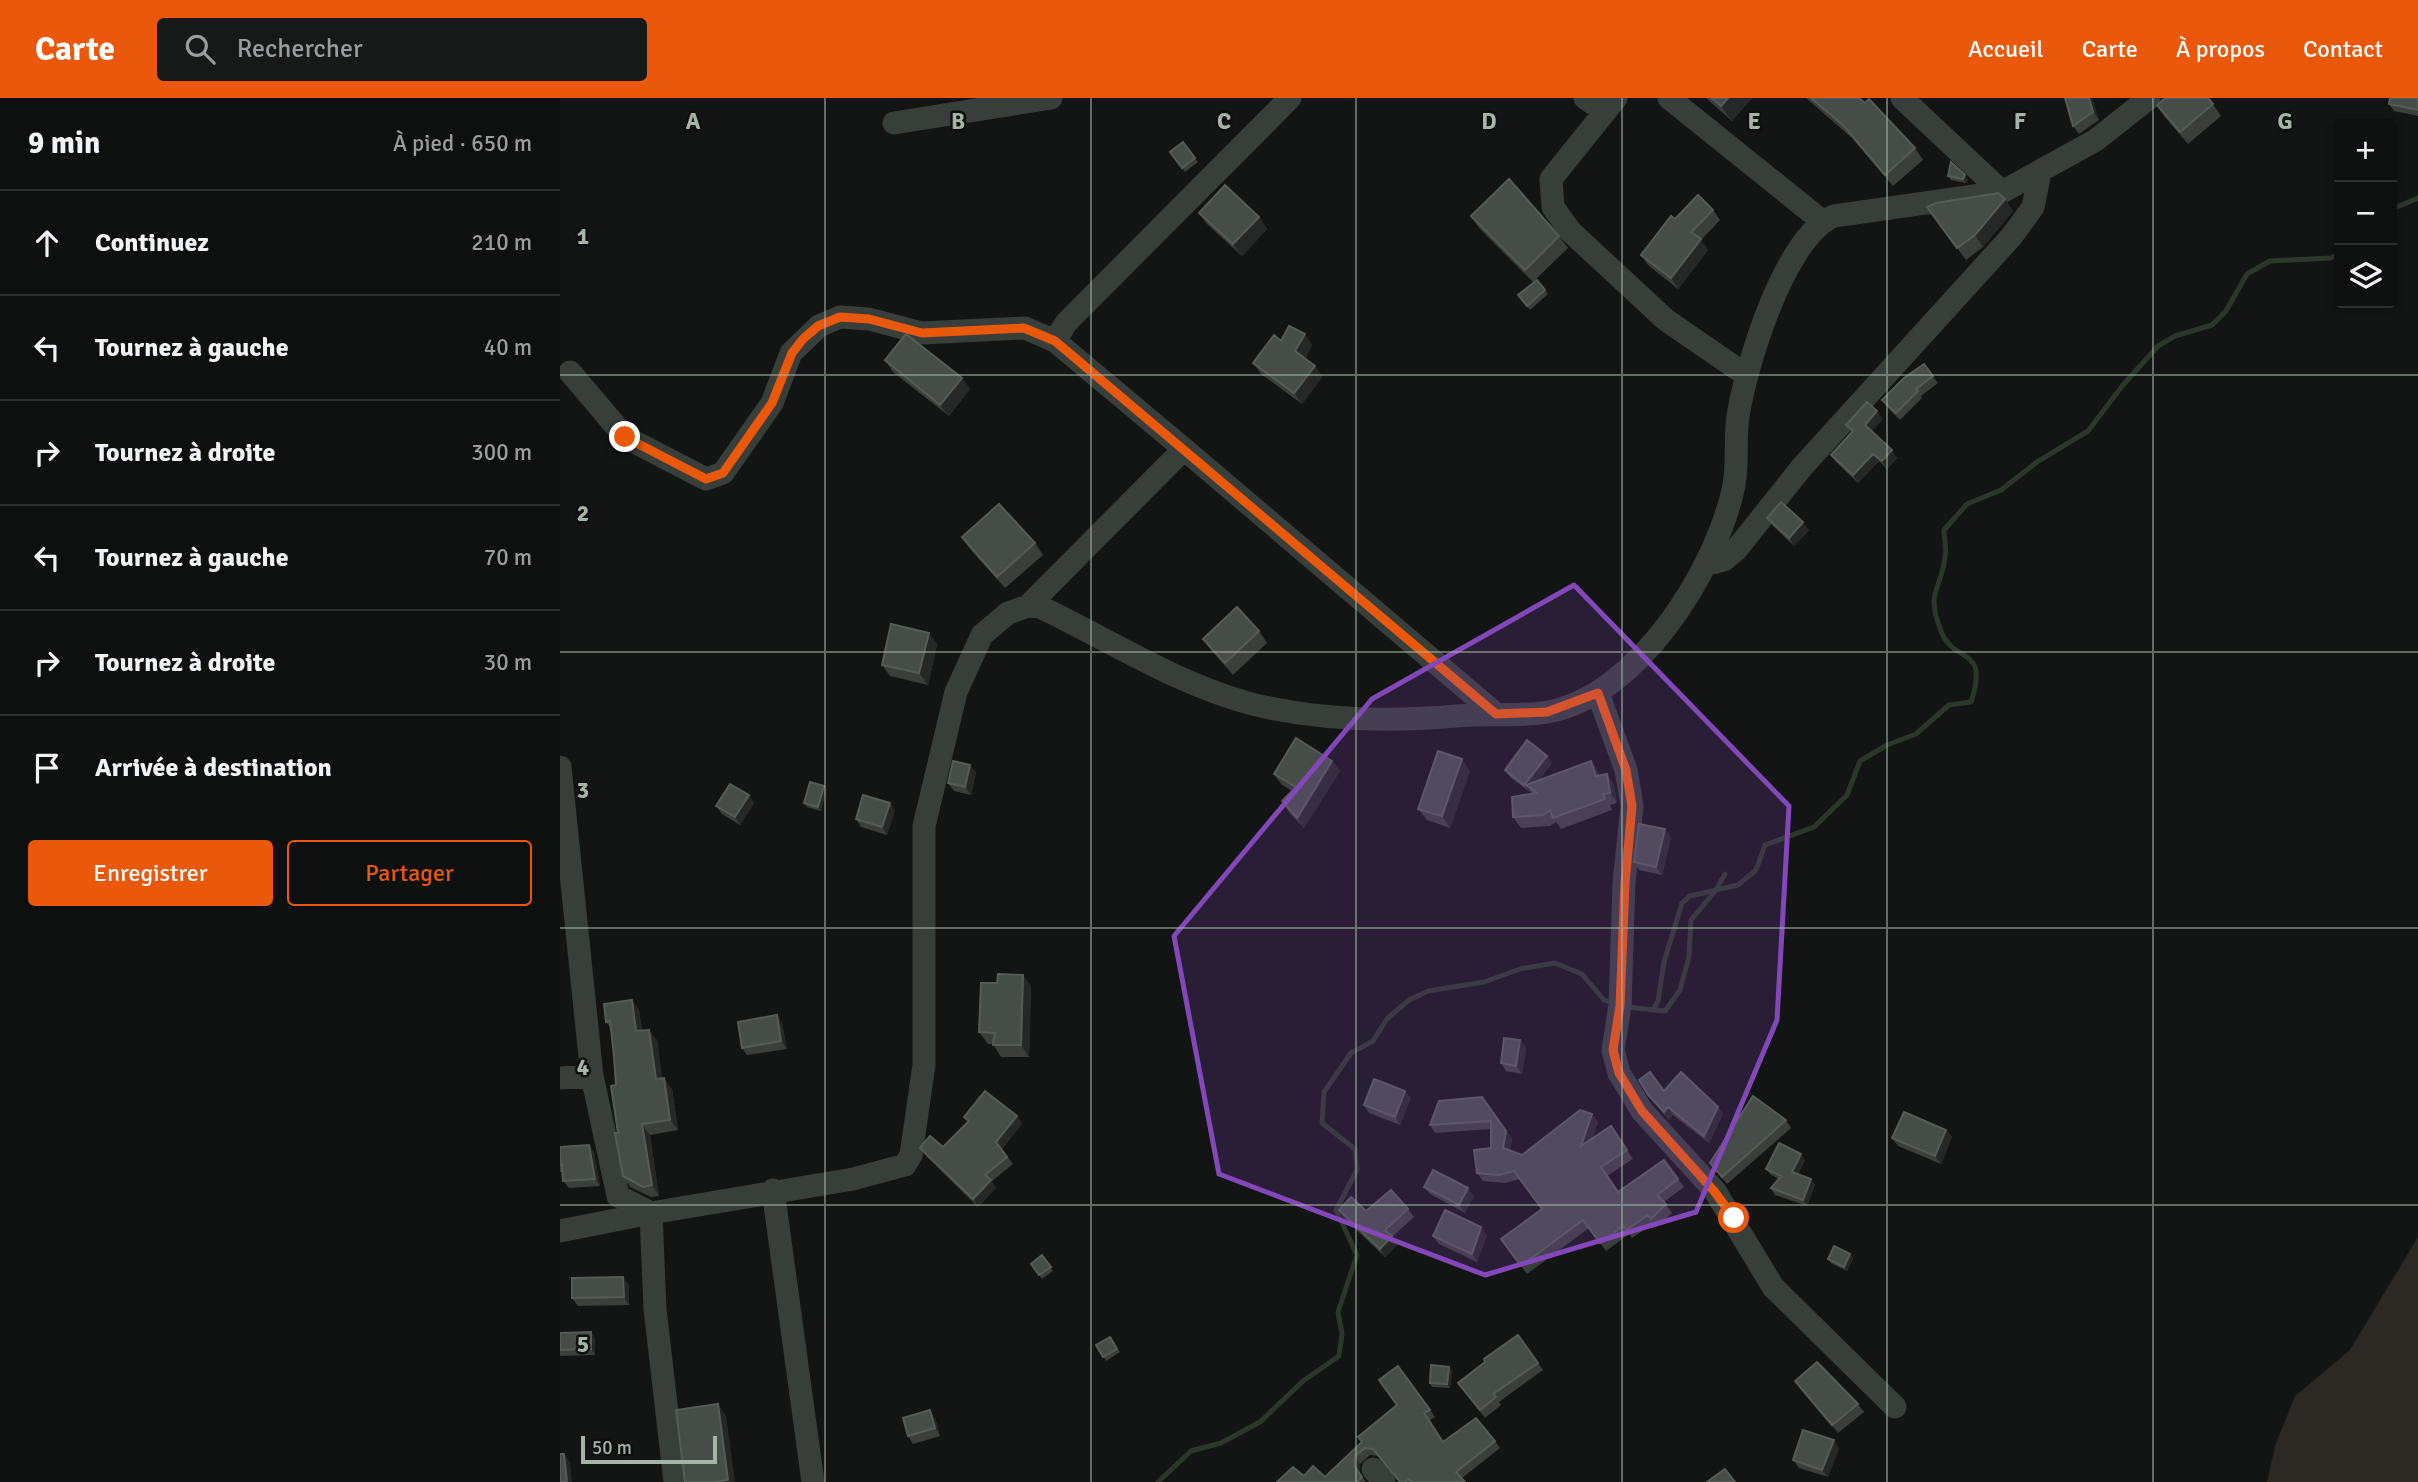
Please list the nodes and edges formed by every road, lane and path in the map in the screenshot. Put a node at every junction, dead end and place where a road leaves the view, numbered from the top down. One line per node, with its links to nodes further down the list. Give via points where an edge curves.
1 (1051, 98): 8 (street)
2 (1290, 98): 12 (street, via 1066,323)
3 (1585, 98): 7 (street)
4 (1669, 98): 11 (street)
5 (1902, 98): 10 (street)
6 (2149, 98): 9 (street, via 2096,140)
7 (1610, 104): 14 (street, via 1551,178 1553,207 1570,231 1666,320)
8 (894, 123)
9 (2040, 173): 10 (street); 16 (street, via 2033,207 2012,236 1802,467 1736,550 1724,560)
10 (2002, 192): 11 (street)
11 (1822, 221): 14 (street, via 1802,243 1782,280)
12 (1055, 341): 13 (street, via 1024,328 922,333 869,319 840,317 818,326 803,339 792,353 772,403 723,473 706,479 625,437); 15 (street)
13 (570, 372)
14 (1746, 376): 16 (street, via 1733,490)
15 (1184, 449): 17 (street); 19 (street)
16 (1705, 565): 18 (street, via 1671,621 1625,674)
17 (1028, 606): 19 (street, via 1040,607 1098,634 1177,678 1253,704 1347,720); 23 (street, via 982,635 957,692 924,826 924,1065 911,1154 905,1165 884,1172)
18 (1598, 693): 19 (street, via 1547,712); 26 (street, via 1626,770 1632,806 1620,1006 1613,1050 1619,1073 1642,1111 1721,1200 1773,1287)
19 (1496, 714)
20 (560, 767): 21 (street)
21 (592, 1076): 22 (street); 24 (street, via 618,1196)
22 (560, 1078)
23 (774, 1190): 24 (street); 28 (street)
24 (651, 1213): 25 (street); 27 (street, via 654,1309)
25 (560, 1231)
26 (1895, 1407)
27 (675, 1482)
28 (813, 1482)

